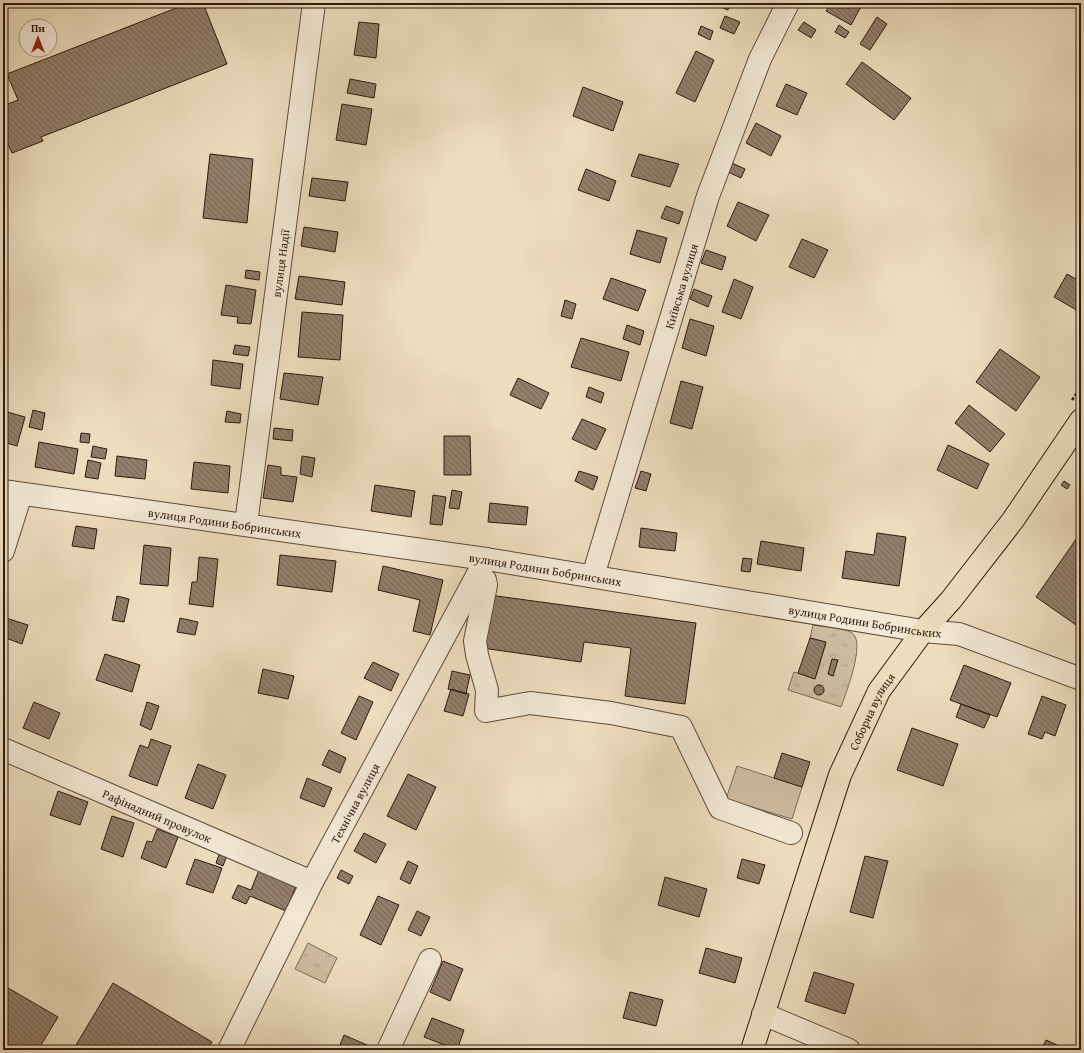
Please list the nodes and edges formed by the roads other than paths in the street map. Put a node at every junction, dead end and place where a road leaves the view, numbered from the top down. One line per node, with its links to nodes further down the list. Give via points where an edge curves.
1 (314, 3): 5 (street, вулиця Надії)
2 (788, 3): 8 (street, Київська вулиця, via 760,59 708,196)
3 (1074, 413): 9 (main road, Соборна вулиця, via 1013,520 952,600)
4 (12, 492): 5 (street, вулиця Родини Бобринських); 6 (street)
5 (246, 524): 7 (street, вулиця Родини Бобринських)
6 (3, 551)
7 (482, 568): 8 (street, вулиця Родини Бобринських); 12 (street, via 486,585 475,641 487,690 486,711 530,703 611,713 681,727 720,808); 13 (street, Технічна вулиця)
8 (593, 576): 9 (street, вулиця Родини Бобринських)
9 (923, 631): 10 (street, вулиця Родини Бобринських, via 959,634); 15 (main road, Соборна вулиця, via 879,691 840,775)
10 (1081, 679)
11 (3, 749): 13 (street, Рафінадний провулок)
12 (791, 833)
13 (312, 882): 16 (street, Технічна вулиця)
14 (430, 960): 17 (street)
15 (763, 1014): 18 (main road, Соборна вулиця); 19 (street)
16 (229, 1050)
17 (388, 1050)
18 (752, 1050)
19 (849, 1050)

